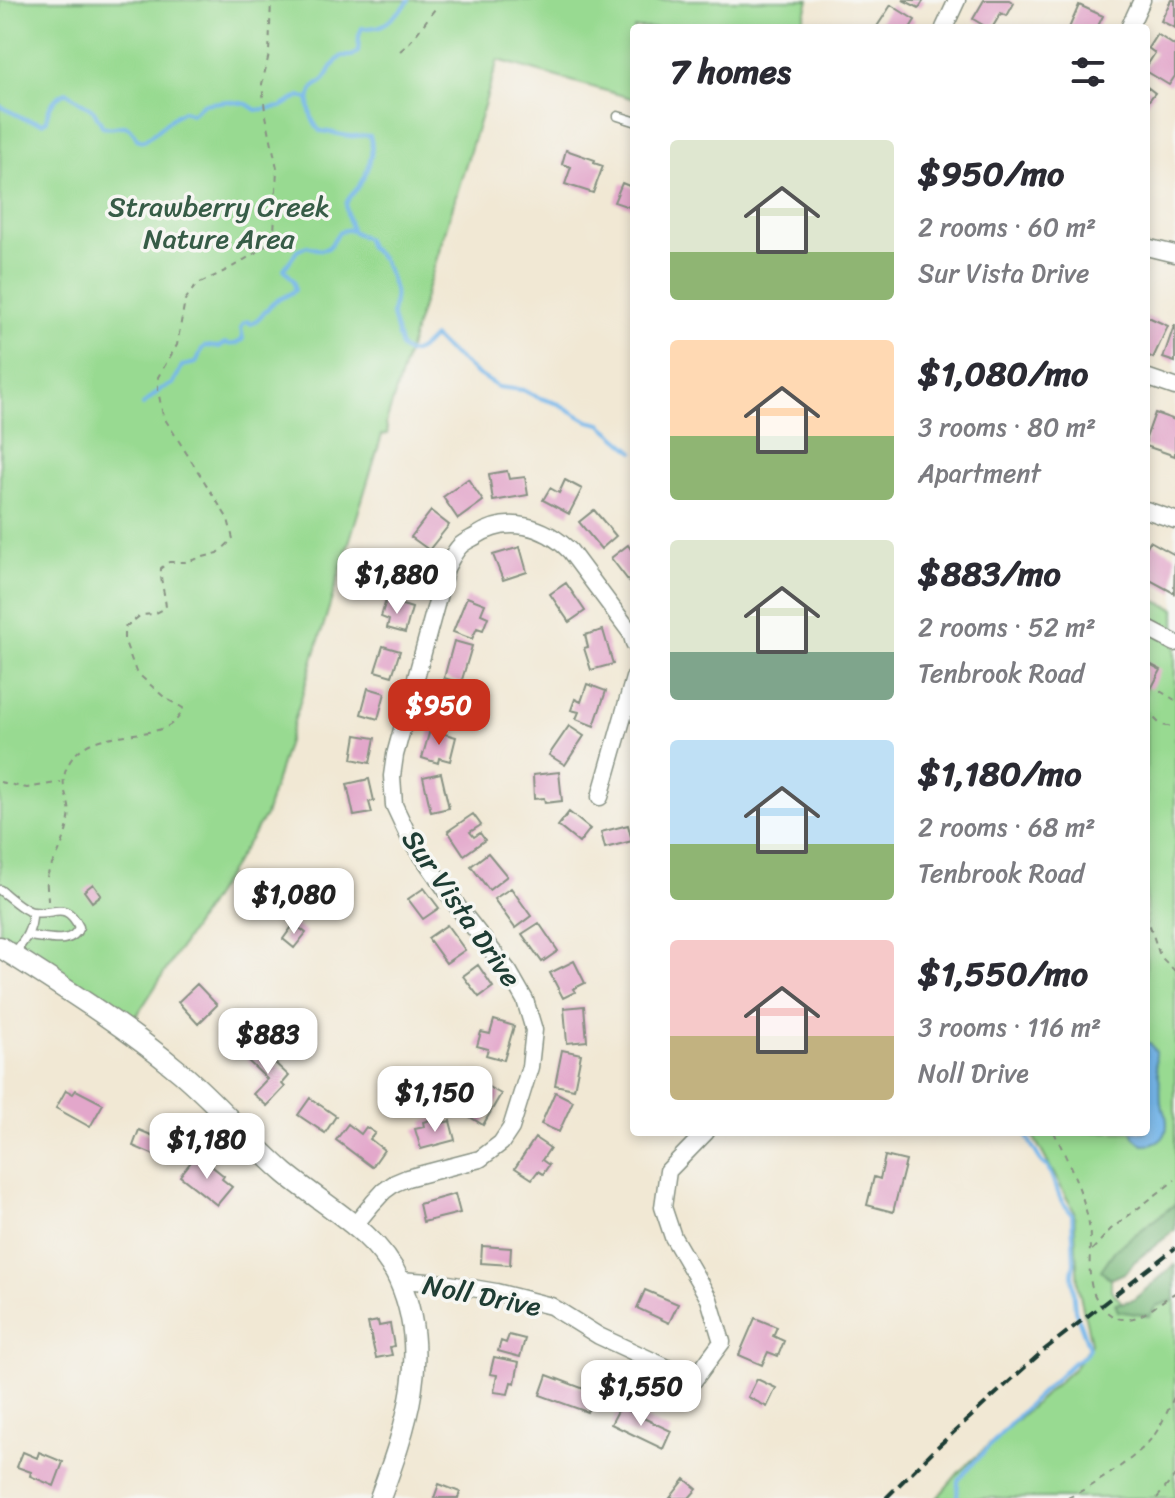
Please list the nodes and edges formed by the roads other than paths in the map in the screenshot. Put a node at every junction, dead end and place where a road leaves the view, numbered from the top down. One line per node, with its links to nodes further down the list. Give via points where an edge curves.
1 (957, 0): 3 (street)
2 (1142, 0): 4 (street)
3 (946, 24)
4 (1131, 24)
5 (618, 116): 6 (lane)
6 (630, 120)
7 (1150, 248): 8 (street)
8 (1175, 254)
9 (1150, 378): 10 (street)
10 (1175, 387)
11 (1150, 511): 12 (street)
12 (1175, 520)
13 (1150, 630): 15 (street)
14 (630, 632): 23 (street, Sur Vista Drive, via 570,551 544,531 506,525 482,532 460,546 446,568 395,755 394,805 409,837 525,1000 534,1030 530,1067 501,1143 480,1159 395,1183)
15 (1175, 643)
16 (630, 692): 17 (street)
17 (600, 797)
18 (0, 890): 19 (lane)
19 (32, 912): 20 (lane); 20 (lane, via 63,911 79,927 70,938)
20 (28, 936): 21 (lane)
21 (6, 951): 23 (street, via 177,1069 291,1179)
22 (702, 1136): 24 (street, Noll Drive, via 668,1171 663,1207 673,1237 709,1299 722,1342 694,1380 599,1336 551,1306 443,1283)
23 (354, 1226): 24 (street)
24 (399, 1280): 25 (street, via 412,1326 413,1386)
25 (380, 1498)

